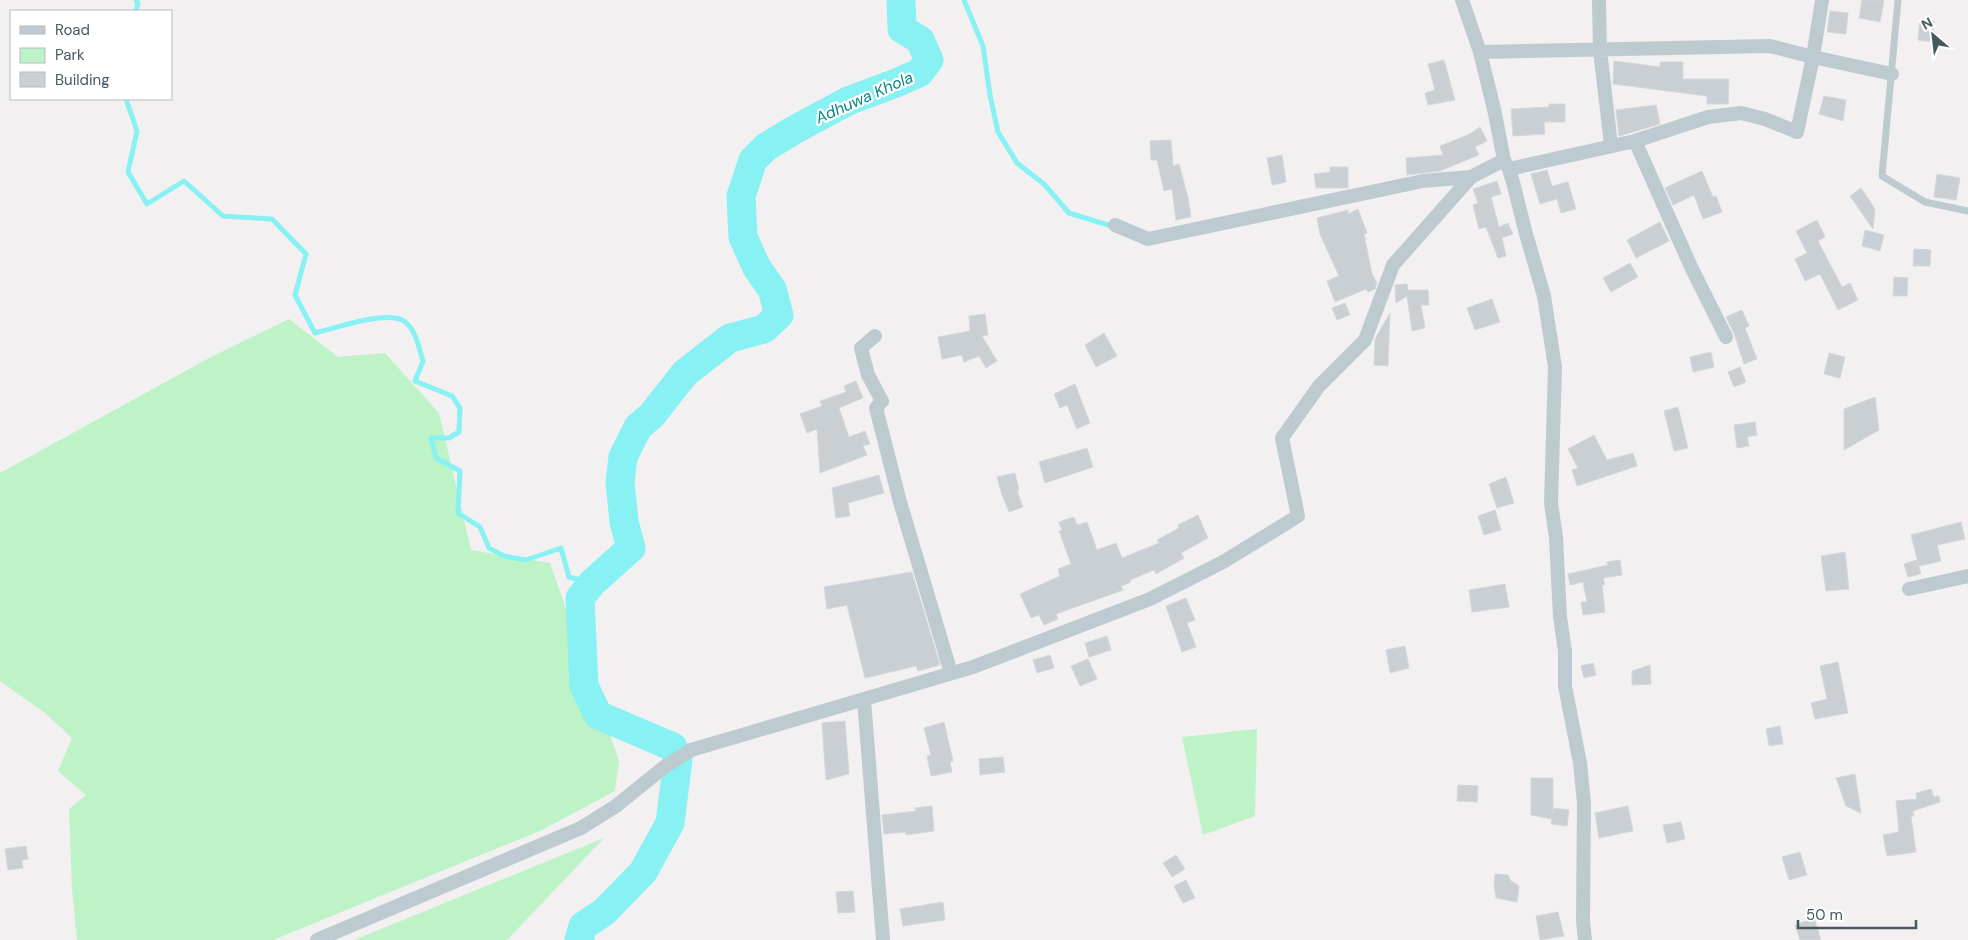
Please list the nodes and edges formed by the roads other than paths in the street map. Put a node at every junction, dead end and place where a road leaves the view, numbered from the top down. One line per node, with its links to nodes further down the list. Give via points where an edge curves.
1 (1462, 0): 6 (street)
2 (1599, 0): 5 (street)
3 (1822, 0): 7 (street)
4 (1898, 0): 8 (lane)
5 (1600, 50): 6 (street); 7 (street, via 1770,46); 10 (street)
6 (1480, 52): 11 (street)
7 (1813, 58): 8 (street); 9 (street, via 1797,132 1741,113 1708,117)
8 (1892, 74): 13 (lane, via 1882,176 1925,202)
9 (1635, 141): 10 (street); 16 (street)
10 (1611, 145): 11 (street)
11 (1506, 164): 12 (street); 23 (street, via 1544,296 1555,366 1551,504 1565,651 1565,686 1584,803)
12 (1471, 177): 14 (street, via 1423,181 1148,239); 19 (street, via 1393,265 1364,340 1319,386 1282,438 1298,516 1223,562 1150,599)
13 (1968, 211)
14 (1115, 225)
15 (875, 336): 19 (street, via 861,348 868,375 882,401 876,408 895,483)
16 (1726, 337)
17 (1968, 576): 18 (street)
18 (1909, 589)
19 (951, 673): 20 (street)
20 (864, 700): 21 (street, via 691,750 662,768 616,806 580,828); 22 (street)
21 (317, 940)
22 (883, 940)
23 (1585, 940)

